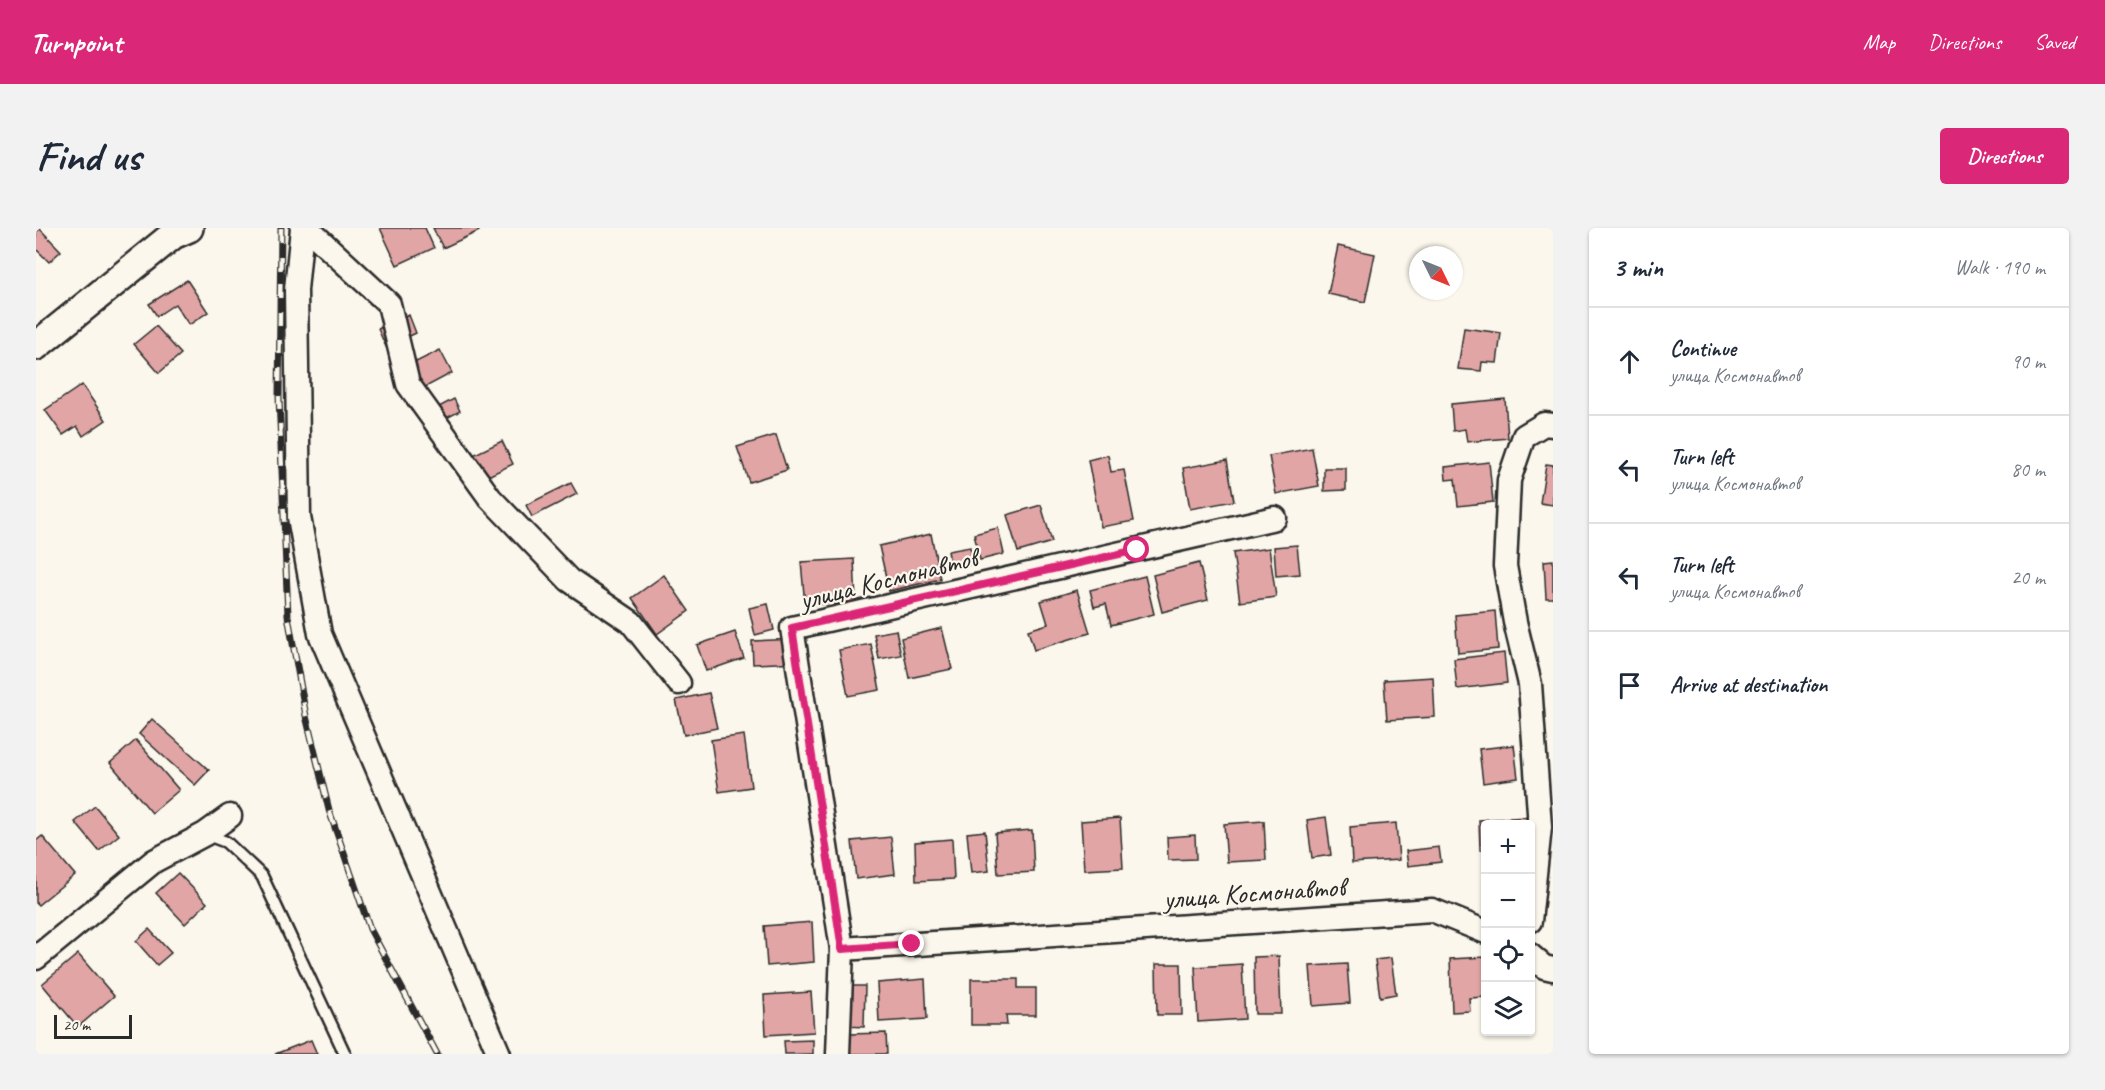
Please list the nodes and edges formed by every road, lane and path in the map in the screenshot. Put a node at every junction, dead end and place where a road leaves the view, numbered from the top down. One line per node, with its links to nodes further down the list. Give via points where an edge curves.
1 (302, 228): 17 (street, via 296,290 299,517 320,634)
2 (307, 228): 7 (street, via 388,304 408,384 490,498 569,580 631,622)
3 (180, 230): 4 (street)
4 (36, 346)
5 (1553, 425): 10 (street, via 1544,424 1524,436 1520,447 1509,480 1504,566 1530,684 1540,827)
6 (1275, 518): 12 (street, улица Космонавтов, via 792,628)
7 (679, 683)
8 (230, 816): 9 (street)
9 (205, 834): 13 (street, via 153,861); 16 (lane, via 226,842 262,876)
10 (1535, 874)
11 (1481, 930): 12 (street, улица Космонавтов, via 1432,910)
12 (842, 949): 18 (street, улица Космонавтов)
13 (36, 958)
14 (1535, 959): 15 (street)
15 (1553, 969)
16 (345, 1054)
17 (499, 1054)
18 (838, 1054)

